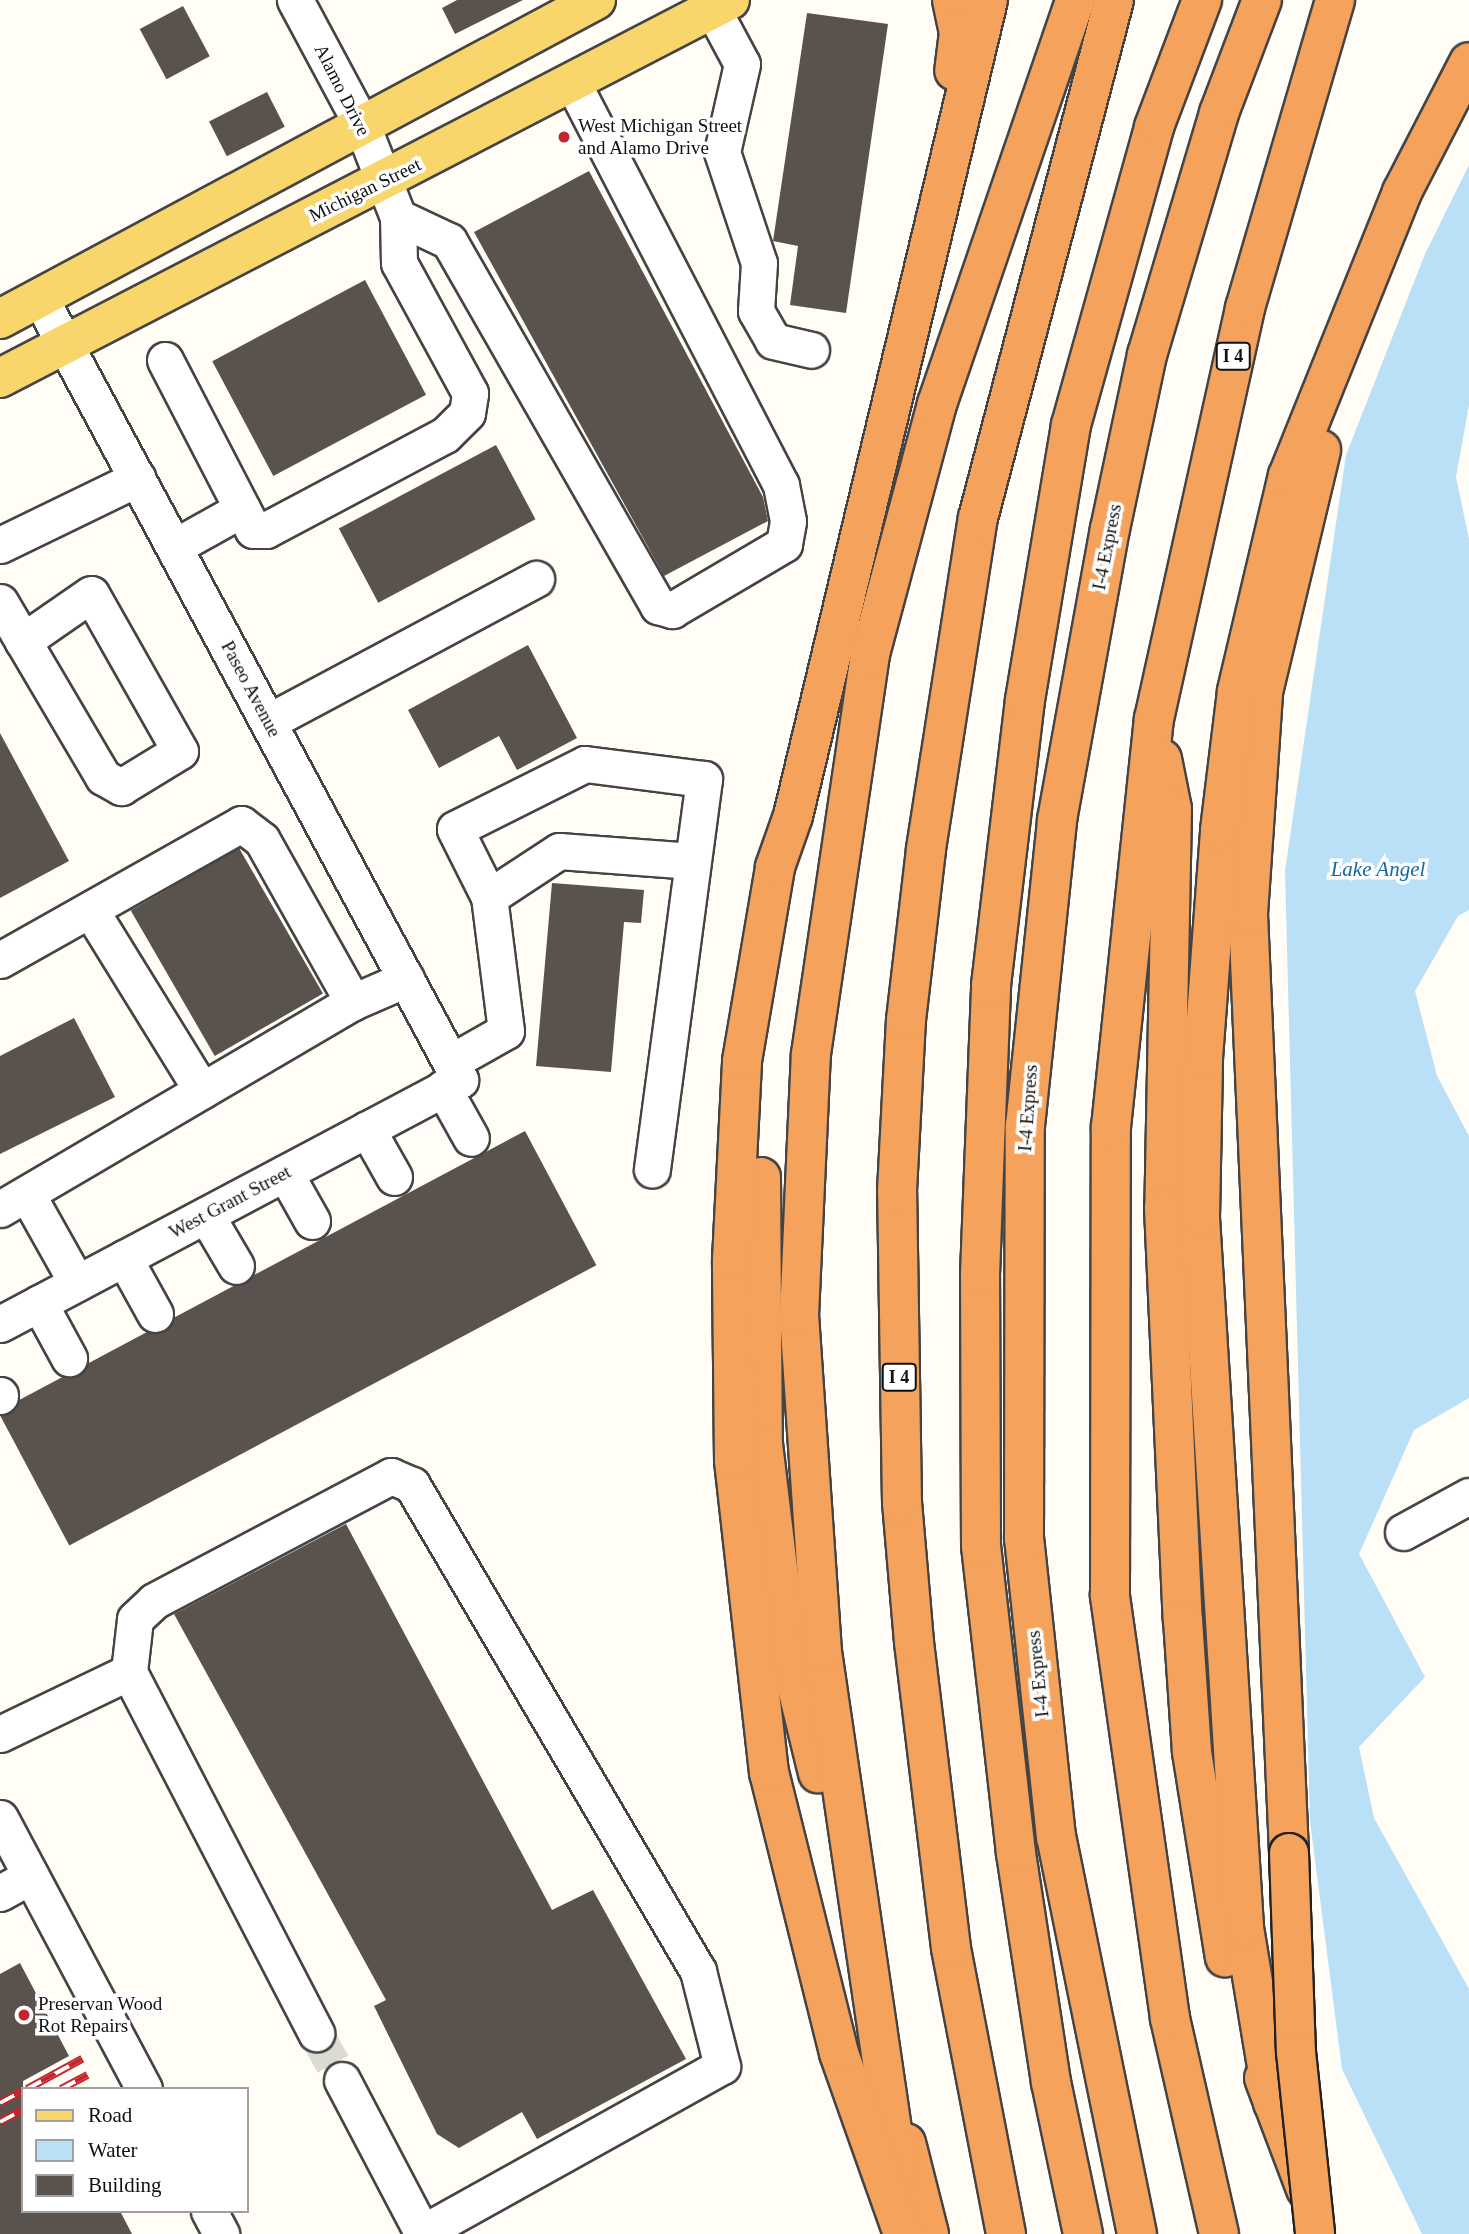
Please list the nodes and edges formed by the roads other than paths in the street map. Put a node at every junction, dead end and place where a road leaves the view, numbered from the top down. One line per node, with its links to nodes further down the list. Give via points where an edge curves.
1 (295, 0): 15 (street, Alamo Drive)
2 (596, 0): 15 (main road)
3 (952, 0): 18 (highway, via 956,62)
4 (988, 0): 14 (highway)
5 (1001, 0): 14 (highway)
6 (1075, 0): 66 (highway, via 937,404 870,654 811,1054 799,1316 822,1652)
7 (1114, 0): 77 (highway, I 4, via 978,518 926,849 906,1020 897,1191 902,1503 915,1655 951,1948)
8 (1202, 0): 78 (highway, I-4 Express, via 1154,127 1071,425 1025,700 991,985 980,1275 982,1546 1016,1853 1051,2082)
9 (1262, 0): 79 (highway, I-4 Express, via 1219,113 1147,355 1115,502 1057,820 1025,1126 1026,1566 1056,1837)
10 (1335, 0): 33 (highway, I 4, via 1226,382)
11 (722, 5): 13 (main road, Michigan Street); 23 (street, via 742,64 722,152 759,263 756,311 773,341)
12 (1469, 62): 20 (highway, via 1402,192)
13 (573, 83): 16 (main road, Michigan Street); 17 (street, via 781,485 788,521 784,544 672,610 658,606 449,241)
14 (971, 83): 18 (highway)
15 (362, 125): 16 (street, Alamo Drive); 19 (main road)
16 (385, 182): 17 (street, Alamo Drive); 22 (main road, Michigan Street, via 279,231)
17 (398, 217): 27 (street, Alamo Drive, via 399,263 470,393 467,413 445,435 267,530 253,530)
18 (916, 291): 35 (highway)
19 (41, 300): 21 (main road); 22 (street, Paseo Avenue)
20 (1361, 301): 71 (highway, via 1288,476 1261,571 1237,691 1220,830 1203,1058 1200,1218 1229,1726 1244,1927); 81 (highway, bridge, via 1263,692 1248,914 1296,2052)
21 (0, 319)
22 (69, 346): 25 (main road, Michigan Street); 26 (street, Paseo Avenue)
23 (811, 351)
24 (165, 359): 27 (street)
25 (0, 378)
26 (138, 478): 28 (street); 29 (street, Paseo Avenue)
27 (242, 509): 29 (street)
28 (0, 545)
29 (174, 547): 34 (street, Paseo Avenue)
30 (536, 579): 34 (street)
31 (0, 602): 32 (street)
32 (23, 641): 32 (street, via 103,777 121,787 180,751 91,594)
33 (1154, 719): 71 (highway, via 1172,809 1164,1208 1192,1752 1227,1969); 80 (highway, I 4, via 1111,1126 1110,1595 1170,2018)
34 (268, 722): 40 (street, Paseo Avenue)
35 (793, 816): 66 (highway, via 761,1105 763,1444 796,1692); 75 (highway, via 775,867 742,1061 732,1260 733,1460 769,1773 839,2053)
36 (693, 861): 37 (street, via 559,850); 37 (street, via 704,779 585,764 455,829); 46 (street)
37 (489, 897): 42 (street, West Grant Street, via 506,1031)
38 (91, 911): 39 (street); 41 (street, via 242,824 262,840); 43 (street)
39 (0, 960)
40 (406, 979): 41 (street); 42 (street, Paseo Avenue)
41 (353, 1002): 43 (street)
42 (451, 1077): 44 (street, West Grant Street); 45 (street, Paseo Avenue)
43 (202, 1091): 49 (street)
44 (367, 1129): 47 (street, West Grant Street); 48 (street)
45 (471, 1138)
46 (652, 1170)
47 (285, 1173): 50 (street, West Grant Street); 51 (street)
48 (394, 1177)
49 (13, 1201): 54 (street)
50 (206, 1215): 52 (street, West Grant Street); 53 (street)
51 (313, 1221)
52 (124, 1258): 54 (street, West Grant Street); 56 (street)
53 (236, 1266)
54 (77, 1283): 55 (street, West Grant Street)
55 (39, 1303): 57 (street, West Grant Street); 58 (street)
56 (155, 1314)
57 (0, 1324)
58 (69, 1358)
59 (1469, 1496): 60 (street)
60 (1403, 1532)
61 (130, 1672): 62 (street); 67 (street); 74 (street, via 135,1619 154,1601 391,1475 412,1485 698,1971 722,2066)
62 (0, 1734)
63 (0, 1818): 64 (street)
64 (31, 1876): 65 (street); 70 (street)
65 (0, 1893)
66 (855, 1901): 68 (highway)
67 (316, 2034)
68 (887, 2070): 75 (highway); 76 (highway)
69 (342, 2080): 74 (street)
70 (143, 2087)
71 (1273, 2103): 82 (highway)
72 (210, 2213): 73 (street)
73 (221, 2234)
74 (422, 2234)
75 (905, 2234)
76 (929, 2234)
77 (1006, 2234)
78 (1083, 2234)
79 (1137, 2234)
80 (1219, 2234)
81 (1315, 2234)
82 (1328, 2234)

